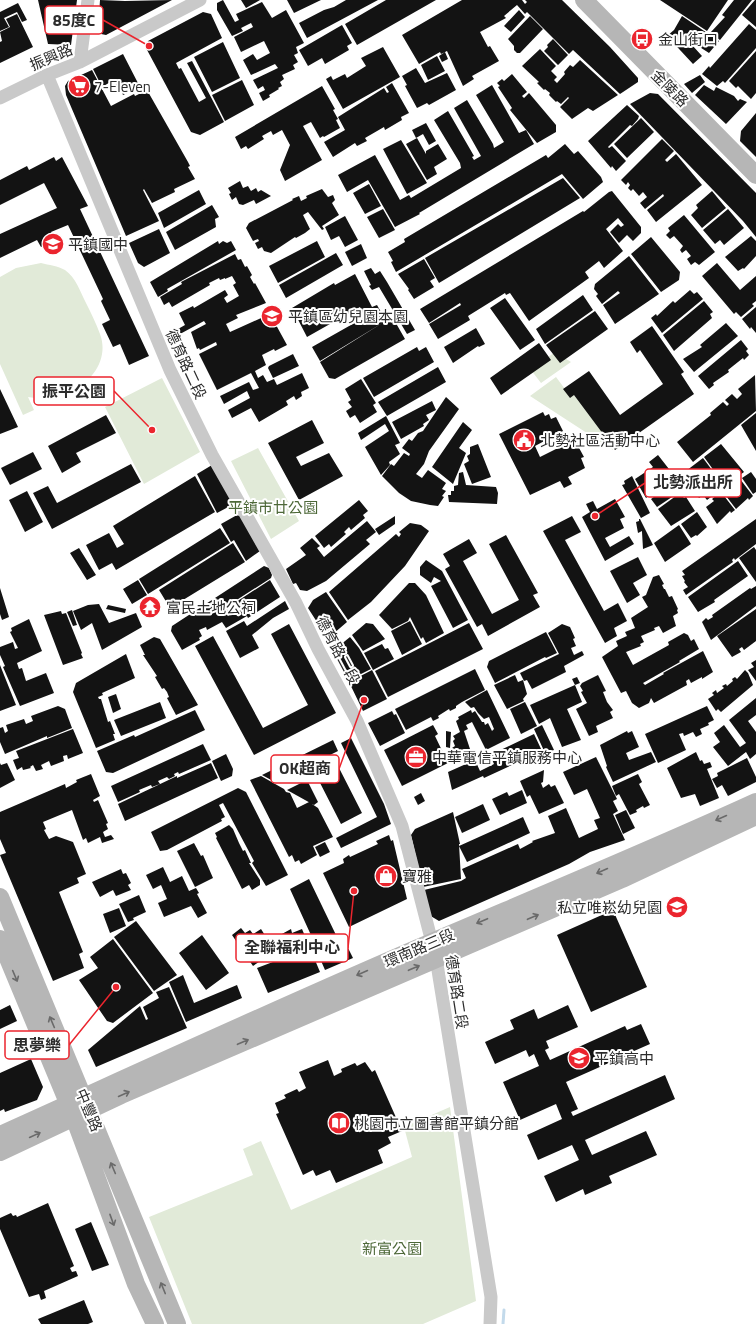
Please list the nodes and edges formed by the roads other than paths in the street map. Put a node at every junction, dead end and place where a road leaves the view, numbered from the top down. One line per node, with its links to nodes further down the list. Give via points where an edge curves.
1 (88, 0): 4 (street)
2 (200, 0): 4 (street, 振興路)
3 (584, 0): 7 (main road, 金陵路)
4 (80, 62): 5 (street, 振興路)
5 (47, 75): 6 (street, 振興路); 12 (street, 德育路二段, via 170,370 212,455 296,603 357,721 402,826)
6 (0, 98)
7 (756, 175)
8 (756, 802): 12 (main road, 環南路三段, one-way to 12, via 583,879)
9 (756, 816): 12 (main road, 環南路三段, one-way to 9, via 622,879)
10 (0, 897): 13 (main road, 中豐路, one-way to 10)
11 (0, 940): 13 (main road, 中豐路, one-way to 13)
12 (434, 950): 13 (main road, 環南路三段, via 121,1095); 18 (street, 德育路二段, via 491,1297)
13 (79, 1107): 14 (main road); 15 (main road, one-way to 13); 16 (main road, 中豐路, one-way to 13); 17 (main road, 中豐路, one-way to 17, via 136,1284)
14 (0, 1135)
15 (0, 1152)
16 (176, 1320): 17 (main road)
17 (155, 1324)
18 (490, 1324)

